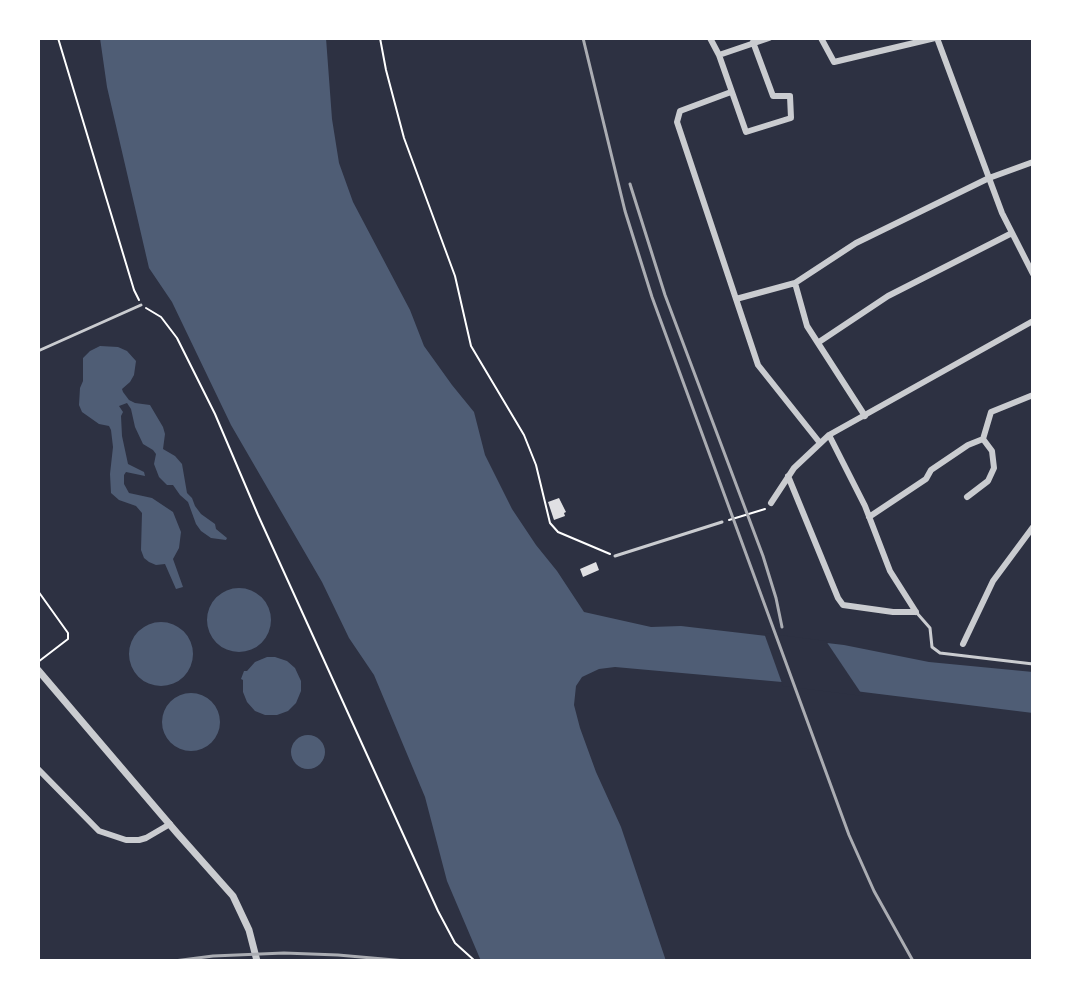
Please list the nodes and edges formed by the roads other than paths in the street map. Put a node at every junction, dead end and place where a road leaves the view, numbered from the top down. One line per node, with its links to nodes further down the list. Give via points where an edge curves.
1 (710, 38): 6 (street)
2 (769, 38): 5 (street)
3 (821, 38): 4 (street, via 834,62)
4 (936, 38): 9 (street)
5 (753, 42): 6 (street); 7 (street, via 773,96 790,96 791,118 746,132)
6 (719, 55): 7 (street)
7 (731, 92): 13 (street, via 680,111 677,122)
8 (1033, 162): 9 (street)
9 (989, 178): 10 (street); 12 (street, via 856,243)
10 (1012, 233): 11 (street); 16 (street, via 888,296)
11 (1033, 274)
12 (795, 283): 13 (street); 16 (street, via 807,326)
13 (736, 299): 22 (street, via 758,365)
14 (141, 305): 17 (lane)
15 (1033, 321): 19 (street)
16 (819, 342): 19 (street)
17 (38, 351)
18 (1033, 395): 21 (street, via 991,412)
19 (865, 416): 20 (street)
20 (829, 435): 22 (street); 26 (street)
21 (983, 439): 24 (street, via 992,451 994,468 988,481); 26 (street)
22 (820, 443): 23 (street)
23 (788, 476): 25 (street); 30 (street, via 843,605)
24 (967, 497)
25 (771, 503)
26 (869, 517): 30 (street, via 890,571)
27 (722, 522): 29 (lane)
28 (1033, 527): 31 (street, via 993,581)
29 (615, 556)
30 (916, 612): 32 (lane, via 940,653)
31 (963, 644)
32 (1033, 664)
33 (38, 670): 35 (street)
34 (38, 769): 35 (street, via 99,831 139,840)
35 (170, 824): 36 (street, via 233,896)
36 (257, 961)

